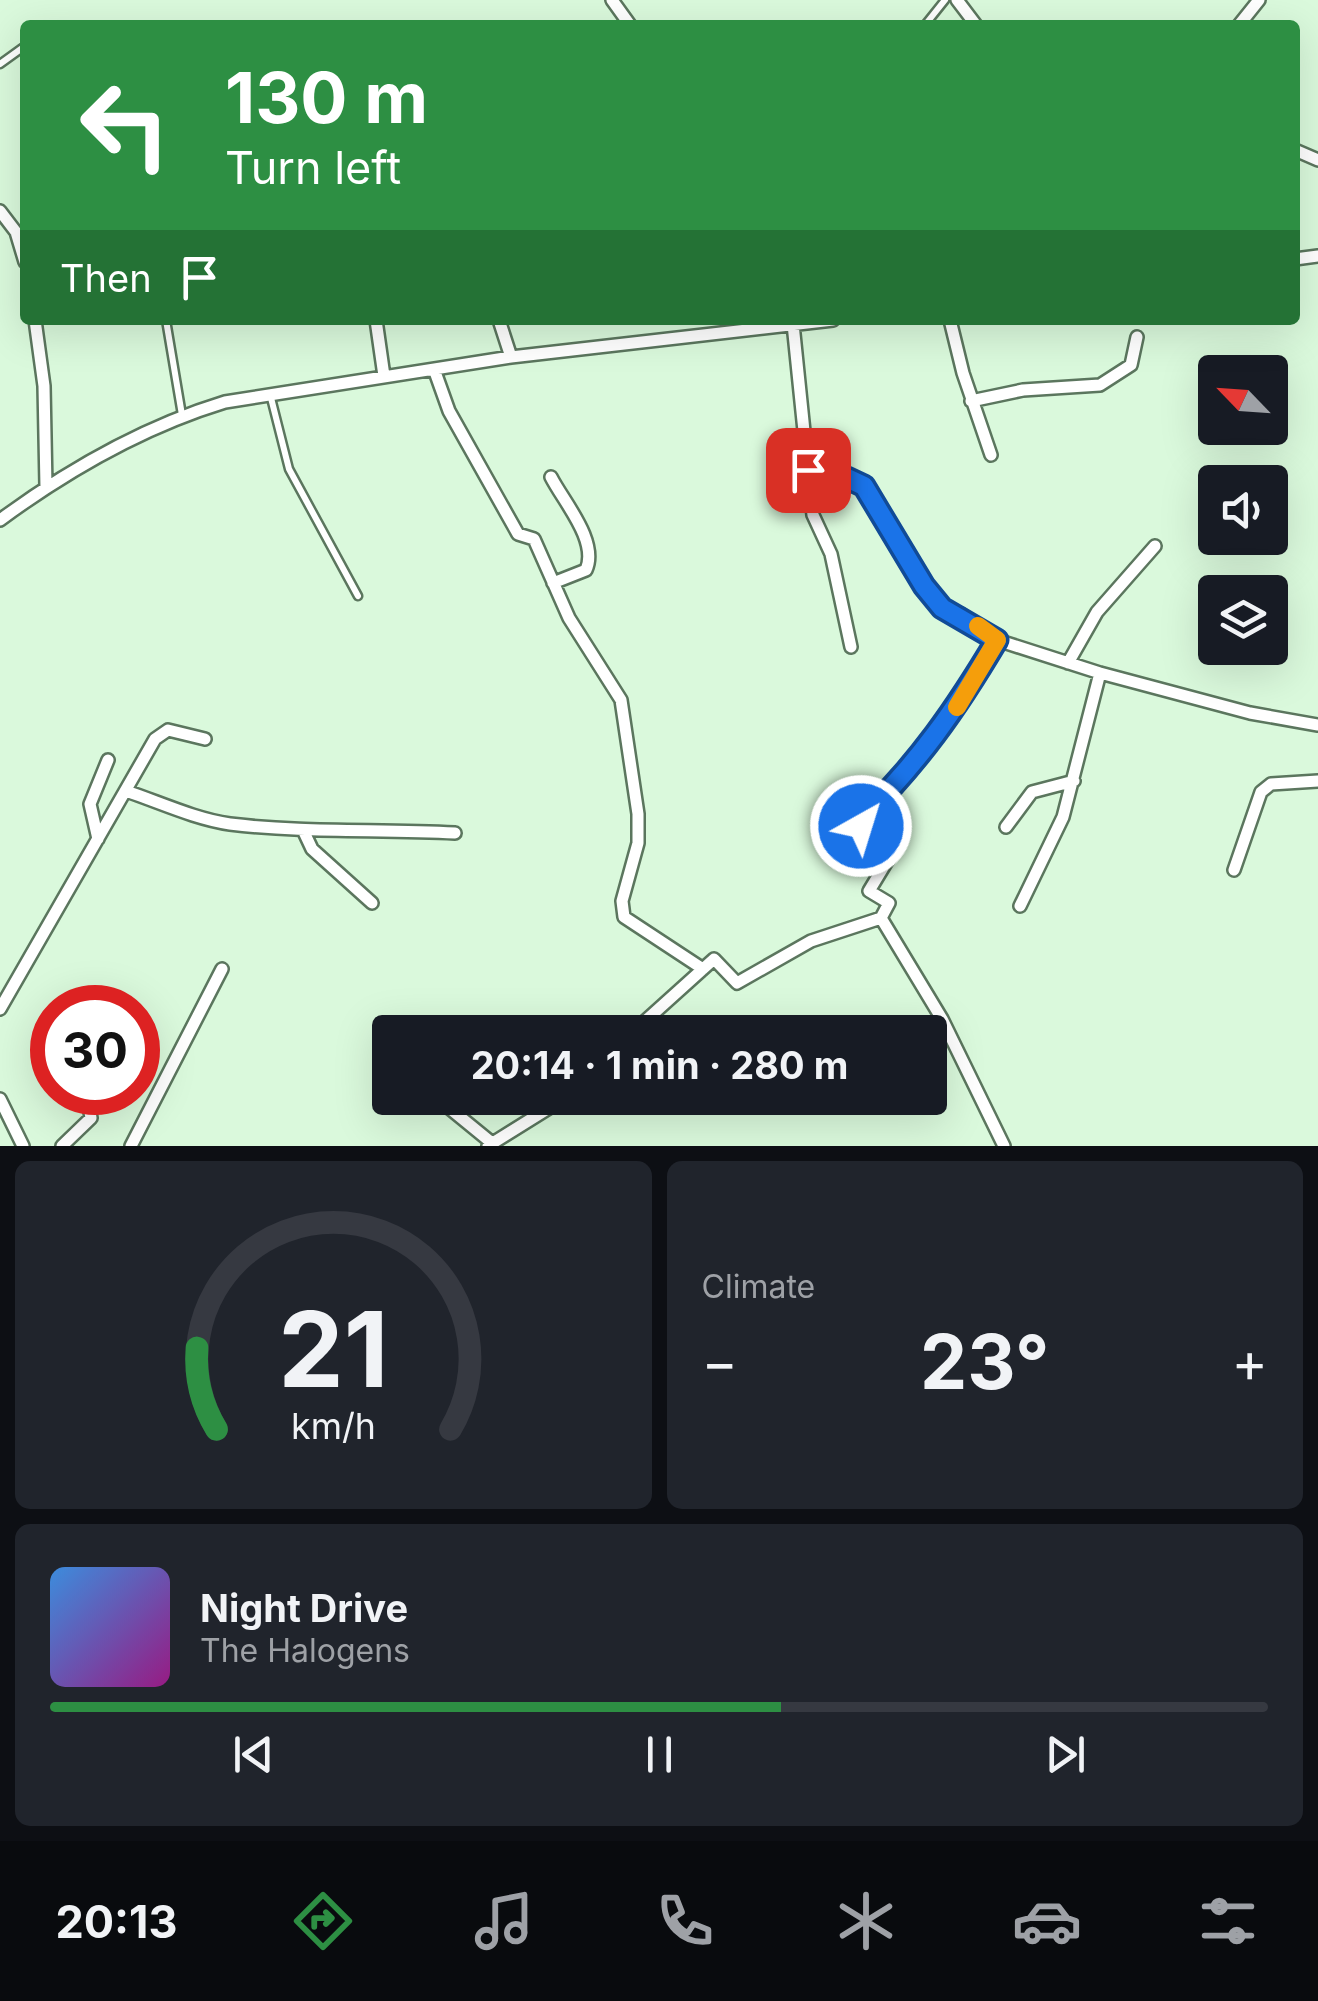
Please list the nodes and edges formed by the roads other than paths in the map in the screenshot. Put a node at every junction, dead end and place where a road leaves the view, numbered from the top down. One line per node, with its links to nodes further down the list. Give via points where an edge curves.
1 (945, 0): 4 (lane)
2 (957, 0): 5 (street)
3 (1260, 0): 6 (street)
4 (929, 20)
5 (972, 20)
6 (1243, 20)
7 (0, 210): 8 (street)
8 (20, 245)
9 (36, 325): 26 (street)
10 (167, 325): 22 (lane)
11 (377, 325): 19 (street)
12 (501, 325): 17 (street)
13 (748, 325): 17 (street)
14 (793, 325): 24 (street)
15 (951, 325): 21 (street)
16 (1137, 337): 21 (street, via 1131,364 1100,385 1023,390)
17 (511, 357): 18 (street)
18 (434, 369): 19 (street); 29 (street, via 449,411 518,534 534,539)
19 (384, 376): 20 (street)
20 (270, 393): 22 (street); 30 (lane, via 290,469)
21 (972, 402): 23 (street)
22 (182, 415): 26 (street)
23 (991, 455)
24 (808, 470): 31 (street, via 821,484 847,478 864,486 942,608); 32 (street, via 814,515 831,554)
25 (551, 477): 29 (street, via 590,557 586,570)
26 (46, 486): 27 (street)
27 (0, 520)
28 (1155, 546): 33 (street, via 1097,612)
29 (553, 583): 49 (street, via 621,700 638,814 638,843 621,910)
30 (358, 596)
31 (997, 640): 33 (street); 48 (street, via 914,767 861,819 861,826 895,848 868,891 889,903)
32 (852, 647)
33 (1068, 663): 34 (street)
34 (1100, 673): 35 (street); 38 (street)
35 (1318, 725)
36 (205, 740): 40 (street, via 161,733)
37 (108, 760): 44 (street, via 90,804)
38 (1074, 781): 41 (street, via 1032,792); 47 (street)
39 (1318, 781): 45 (street, via 1271,784 1261,792)
40 (126, 791): 42 (street, via 228,824); 44 (street)
41 (1006, 827)
42 (304, 832): 43 (street); 46 (street, via 312,849)
43 (454, 833)
44 (98, 839): 51 (street)
45 (1234, 870)
46 (372, 904)
47 (1020, 906)
48 (881, 918): 49 (street, via 811,941 738,983 717,959); 61 (street, via 942,1019)
49 (703, 968): 52 (street)
50 (222, 969): 60 (street)
51 (0, 1009)
52 (652, 1015)
53 (0, 1100): 58 (street)
54 (90, 1115): 59 (street)
55 (457, 1115): 57 (street)
56 (537, 1115): 57 (street)
57 (490, 1144)
58 (24, 1146)
59 (62, 1146)
60 (131, 1146)
61 (1004, 1146)

